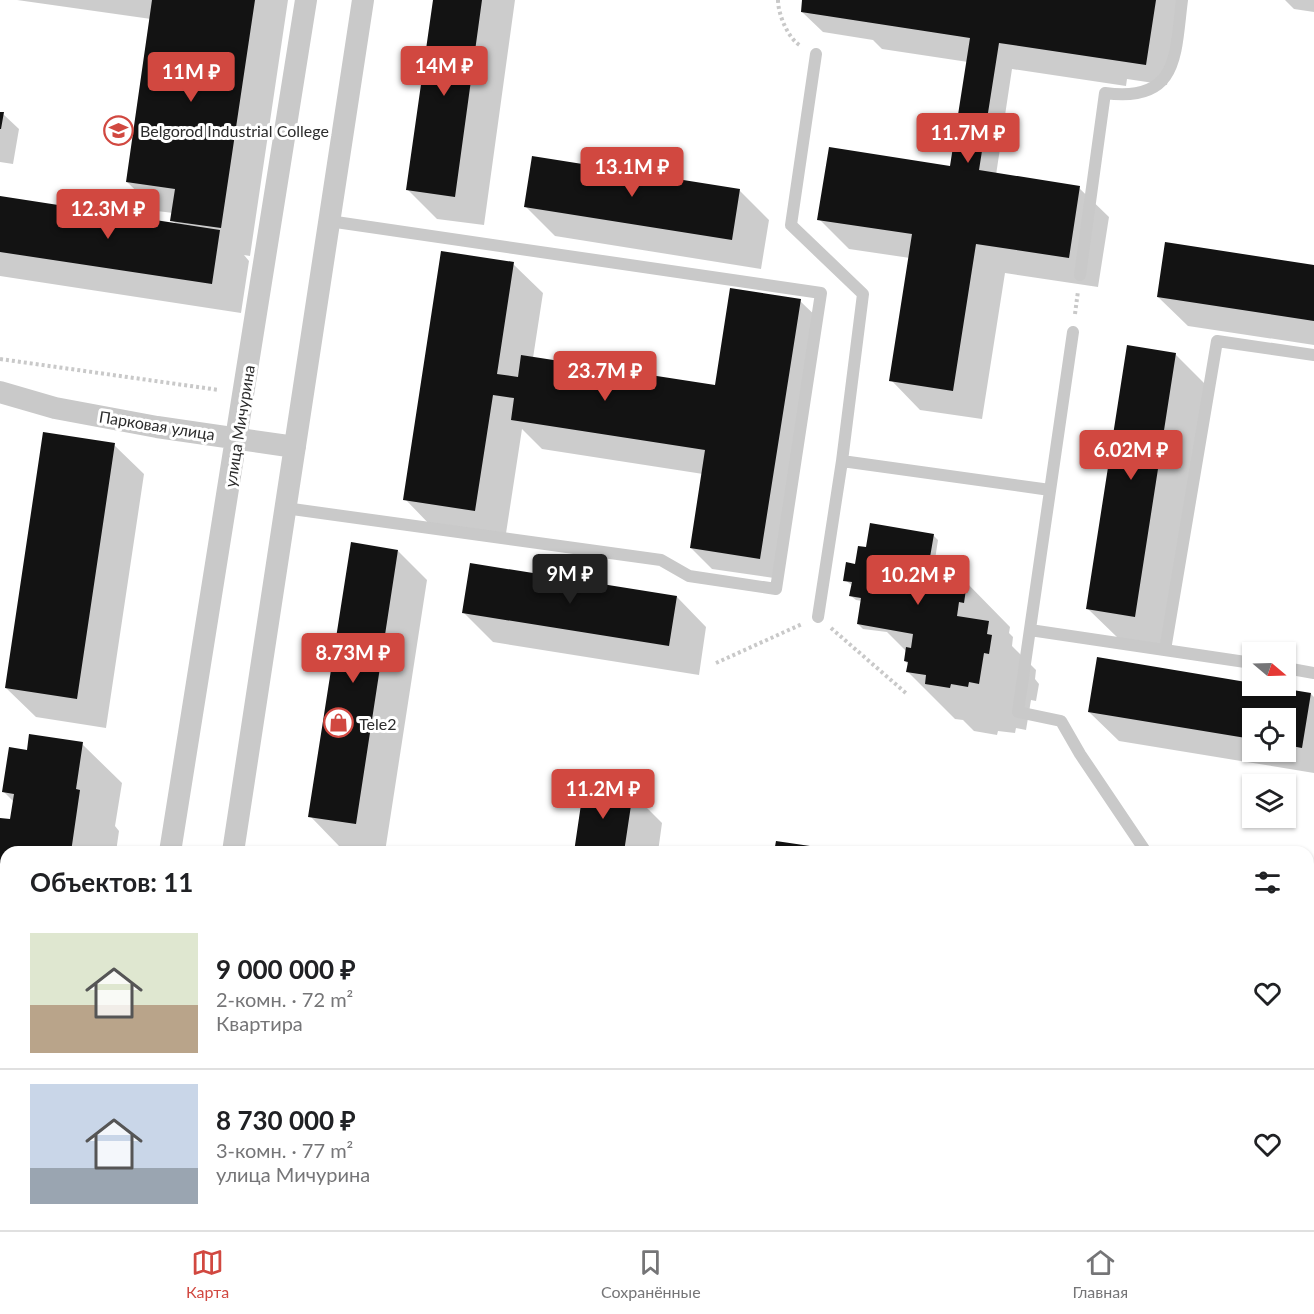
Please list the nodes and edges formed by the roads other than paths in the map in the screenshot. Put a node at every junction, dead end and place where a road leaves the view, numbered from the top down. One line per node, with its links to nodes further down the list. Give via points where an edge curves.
1 (306, 0): 12 (street, улица Мичурина)
2 (363, 0): 5 (street)
3 (1182, 0): 6 (lane, via 1175,54 1168,74 1152,89 1126,96 1105,93)
4 (816, 54): 14 (lane, via 791,225 862,294)
5 (329, 221): 13 (street); 16 (lane, via 821,293 776,589 689,576 662,560)
6 (1080, 275)
7 (1073, 332): 15 (lane)
8 (1314, 355): 19 (lane, via 1217,341)
9 (0, 392): 11 (street, Парковая улица)
10 (0, 408): 11 (street, Парковая улица)
11 (55, 408): 12 (street, Парковая улица)
12 (237, 437): 13 (street, Парковая улица); 23 (street, улица Мичурина)
13 (295, 447): 16 (street)
14 (842, 461): 15 (lane); 17 (lane)
15 (1050, 490): 18 (lane)
16 (285, 508): 24 (street)
17 (818, 617)
18 (1030, 630): 19 (lane); 25 (lane, via 1018,712 1061,721)
19 (1164, 650): 20 (lane)
20 (1242, 662)
21 (1296, 670): 22 (lane)
22 (1314, 673)
23 (171, 846)
24 (234, 846)
25 (1142, 846)

